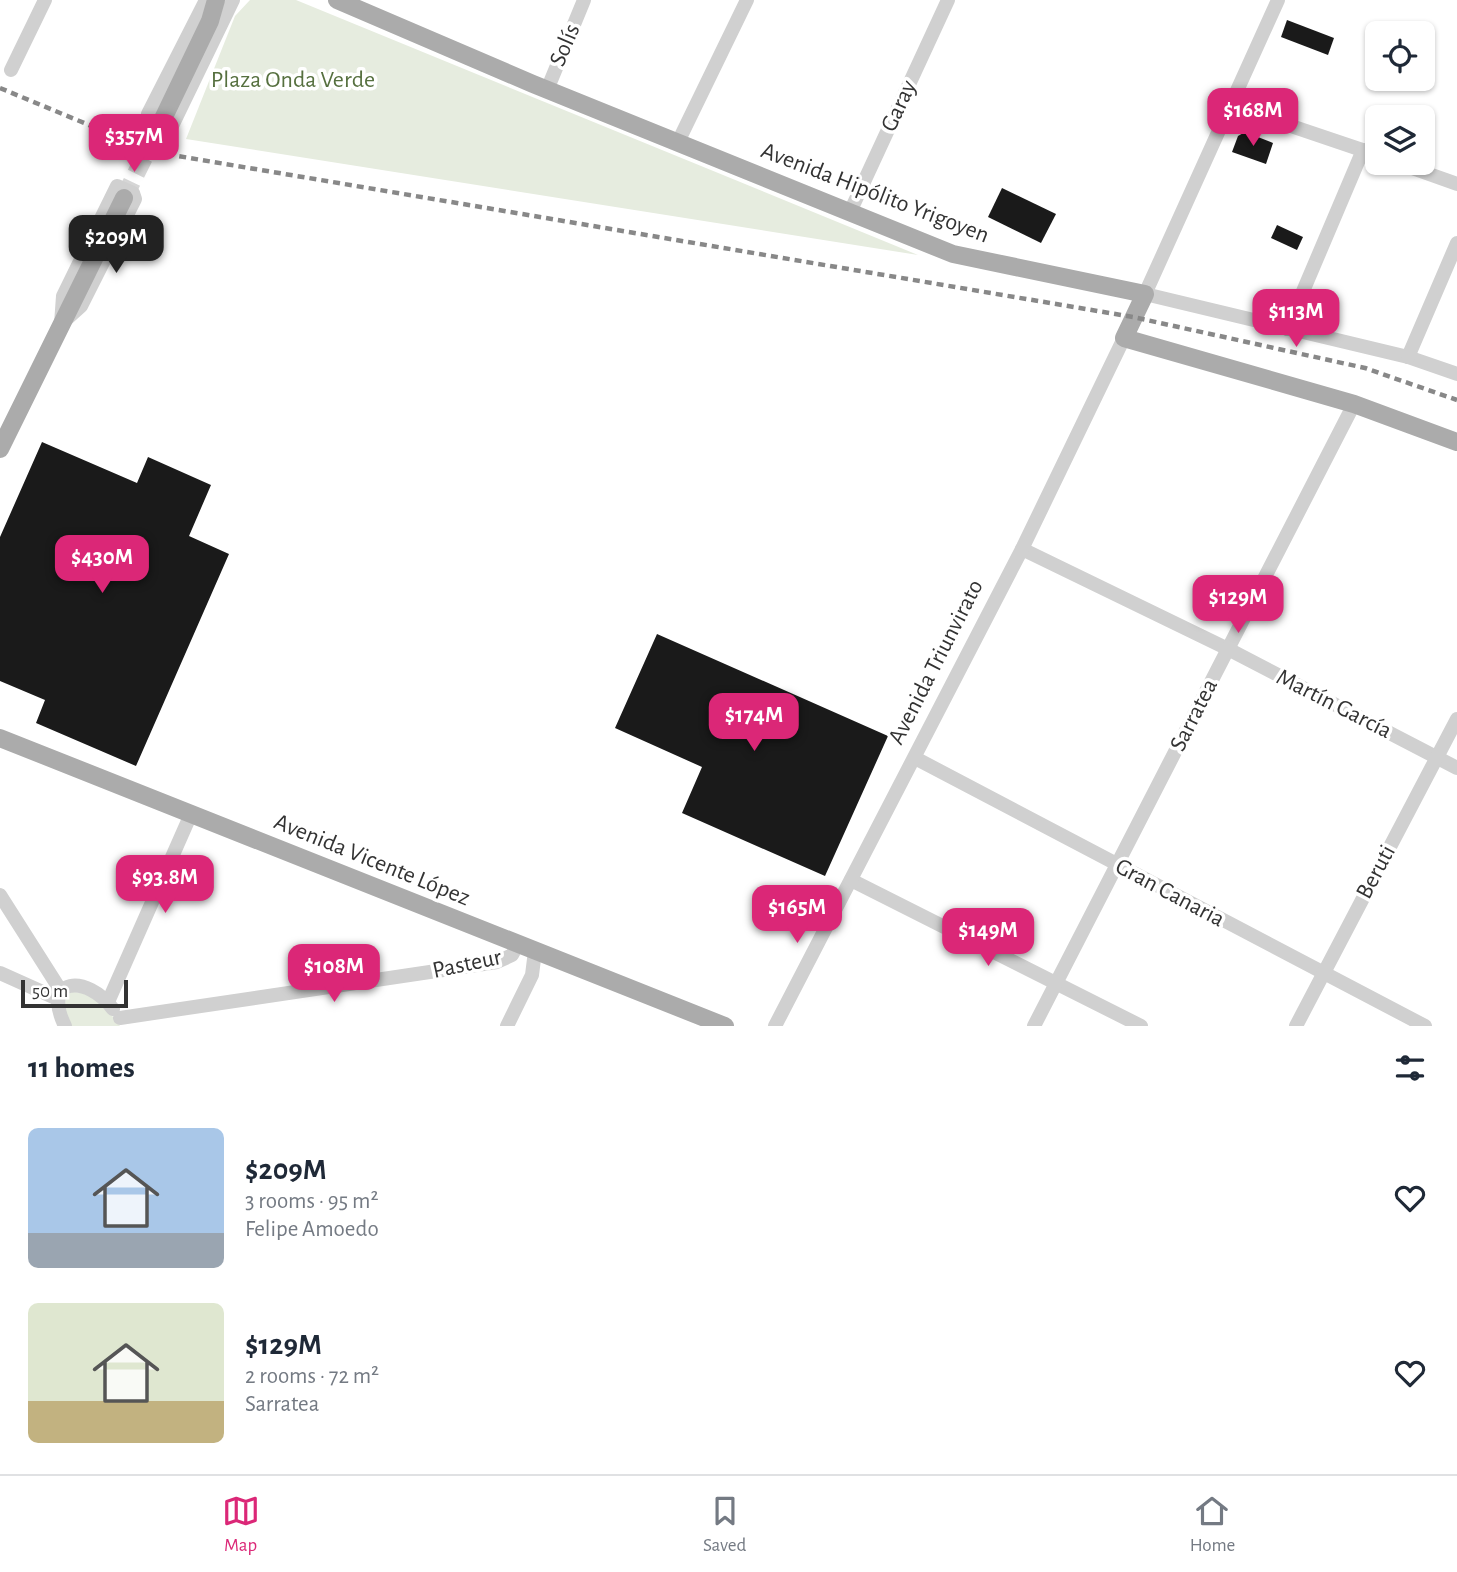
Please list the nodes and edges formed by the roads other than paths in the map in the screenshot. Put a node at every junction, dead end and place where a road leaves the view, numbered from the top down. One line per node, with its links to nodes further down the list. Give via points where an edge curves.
1 (45, 0): 12 (street)
2 (206, 0): 5 (street, via 148,114 151,123 163,129 173,124)
3 (216, 0): 11 (main road)
4 (225, 0): 11 (main road)
5 (233, 0)
6 (337, 0): 13 (main road, Avenida Hipólito Yrigoyen)
7 (584, 0): 13 (street, Solís)
8 (747, 0): 16 (street)
9 (948, 0): 22 (street, Garay)
10 (1278, 0): 14 (street)
11 (210, 21): 15 (main road)
12 (11, 70)
13 (547, 90): 16 (main road, Avenida Hipólito Yrigoyen)
14 (1232, 106): 17 (street); 24 (street)
15 (161, 123)
16 (678, 142): 22 (main road, Avenida Hipólito Yrigoyen)
17 (1365, 151)
18 (1365, 164): 26 (street)
19 (1432, 175): 20 (street)
20 (1457, 184)
21 (124, 198): 25 (main road)
22 (850, 212): 24 (main road, Avenida Hipólito Yrigoyen, via 967,258)
23 (1457, 243): 28 (street)
24 (1145, 294): 26 (street, Avenida Hipólito Yrigoyen); 27 (main road, Avenida Triunvirato)
25 (61, 324): 25 (street, via 81,306 135,199 133,193 114,189 63,296); 32 (main road)
26 (1287, 329): 28 (street, Avenida Hipólito Yrigoyen)
27 (1124, 338): 30 (main road); 33 (street, Avenida Triunvirato)
28 (1408, 357): 29 (street, Avenida Hipólito Yrigoyen)
29 (1457, 374)
30 (1354, 404): 31 (main road); 34 (street, Sarratea)
31 (1457, 442)
32 (0, 449)
33 (1022, 549): 34 (street, Martín García); 38 (street, Avenida Triunvirato)
34 (1228, 649): 37 (street, Martín García); 41 (street, Sarratea)
35 (1457, 719): 37 (street, Beruti)
36 (0, 738): 40 (main road, Avenida Vicente López)
37 (1436, 757): 39 (street, Martín García); 47 (street, Beruti)
38 (915, 758): 41 (street, Gran Canaria); 42 (street, Avenida Triunvirato)
39 (1457, 768)
40 (191, 814): 44 (main road, Avenida Vicente López); 50 (street)
41 (1116, 864): 47 (street, Gran Canaria); 48 (street, Sarratea)
42 (851, 880): 48 (street); 55 (street, Avenida Triunvirato)
43 (0, 895): 49 (street)
44 (518, 944): 45 (main road, Avenida Vicente López); 51 (street, Pasteur, via 512,955 497,962)
45 (535, 951): 53 (street, via 531,975); 54 (main road, Avenida Vicente López)
46 (0, 973): 49 (street)
47 (1322, 974): 58 (street, Beruti); 59 (street, Gran Canaria)
48 (1056, 982): 56 (street, Sarratea); 57 (street)
49 (60, 995): 50 (street, via 69,986 86,986); 52 (street)
50 (108, 1002): 51 (street)
51 (123, 1022)
52 (65, 1026)
53 (507, 1026)
54 (725, 1026)
55 (775, 1026)
56 (1034, 1026)
57 (1141, 1026)
58 (1296, 1026)
59 (1425, 1026)

